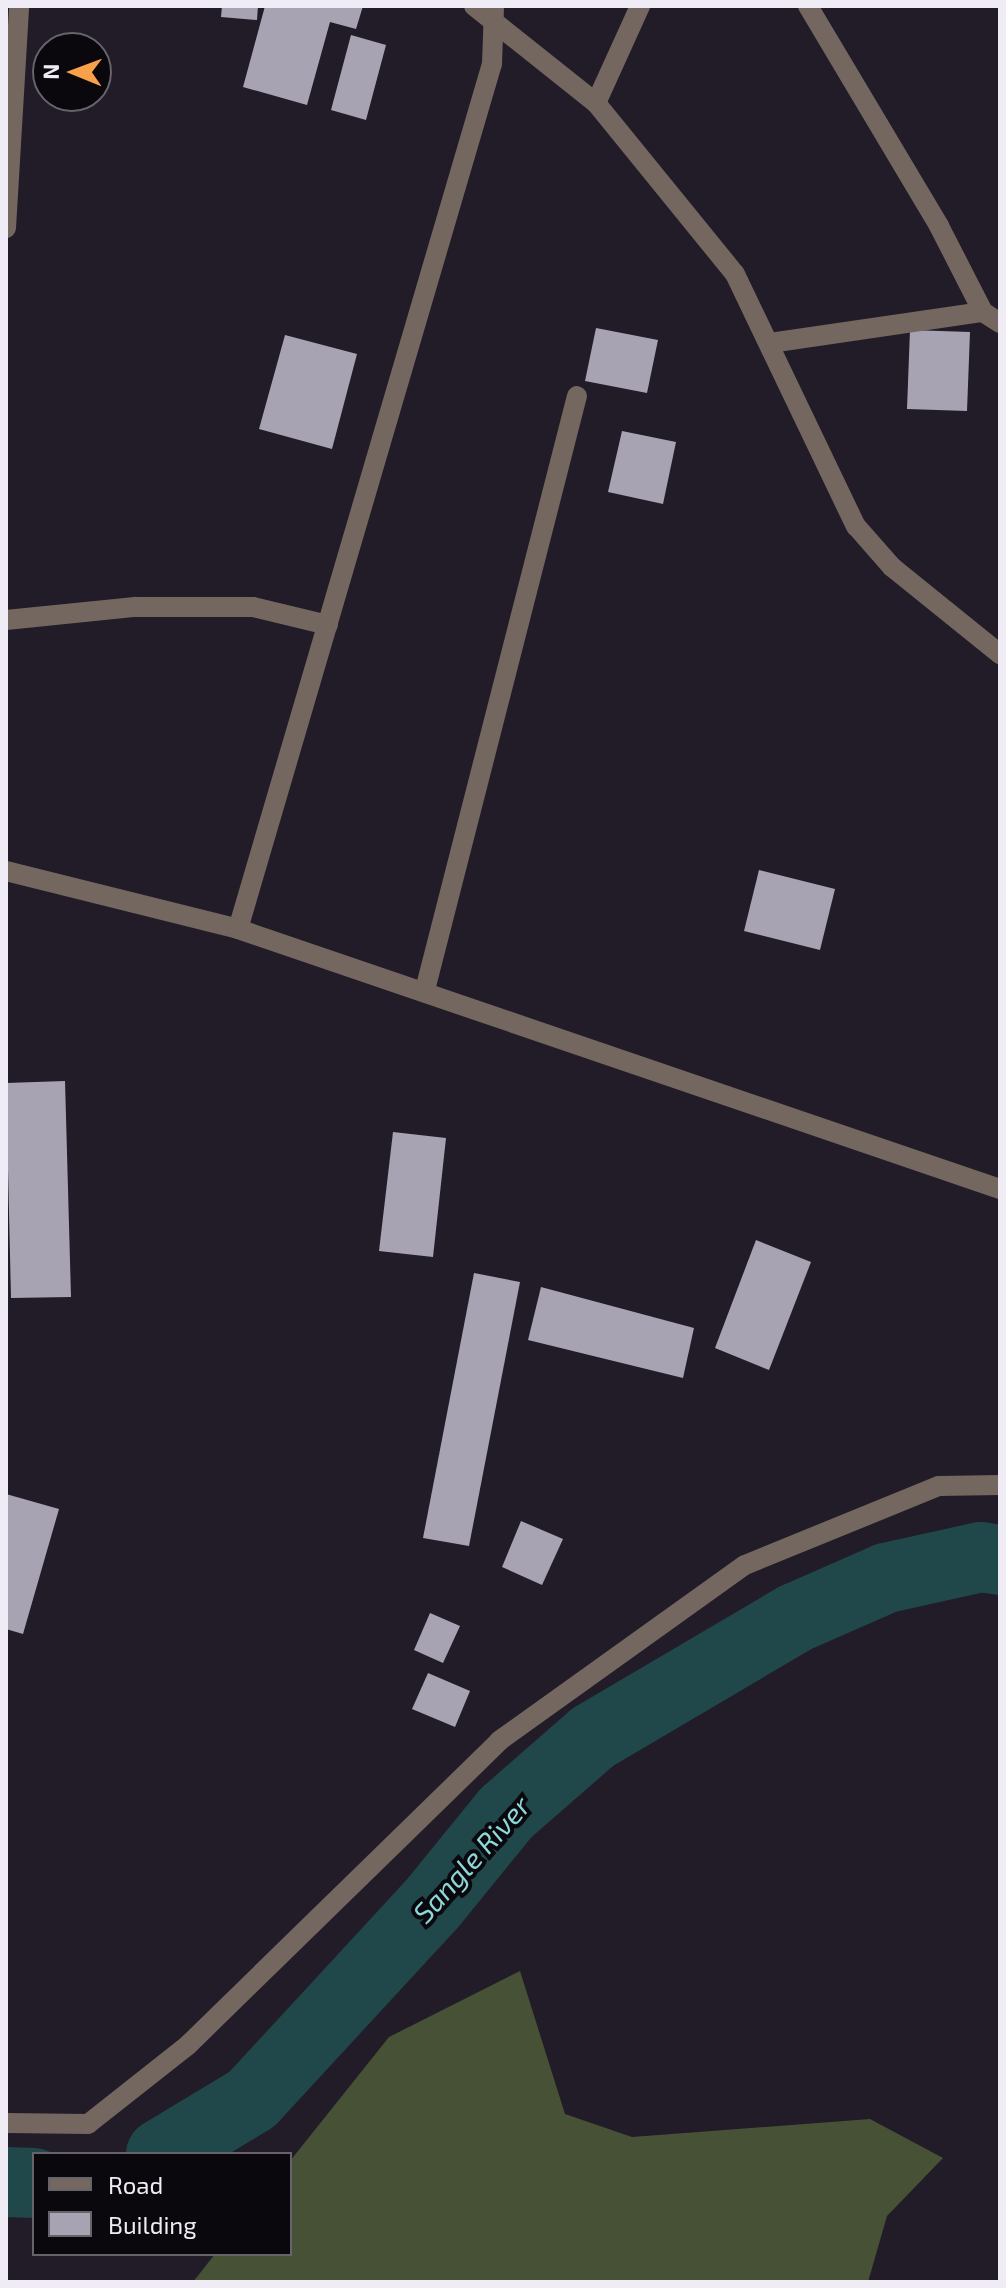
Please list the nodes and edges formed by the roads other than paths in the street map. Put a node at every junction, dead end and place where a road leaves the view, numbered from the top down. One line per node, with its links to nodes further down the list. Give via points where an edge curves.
1 (19, 6): 7 (street)
2 (474, 6): 5 (street)
3 (640, 6): 6 (street)
4 (808, 6): 8 (street)
5 (494, 12): 6 (street); 12 (street, via 492,64 461,155)
6 (596, 103): 9 (street, via 735,274)
7 (6, 228)
8 (992, 318): 9 (street)
9 (770, 343): 13 (street, via 856,526 892,567)
10 (577, 396): 16 (street)
11 (6, 620): 12 (street, via 135,607 253,607)
12 (328, 625): 15 (street)
13 (1000, 654)
14 (6, 871): 15 (street)
15 (238, 929): 16 (street)
16 (425, 990): 17 (street)
17 (1000, 1188)
18 (1000, 1485): 19 (street, via 939,1486 745,1565 499,1741 188,2045 88,2124)
19 (6, 2123)

